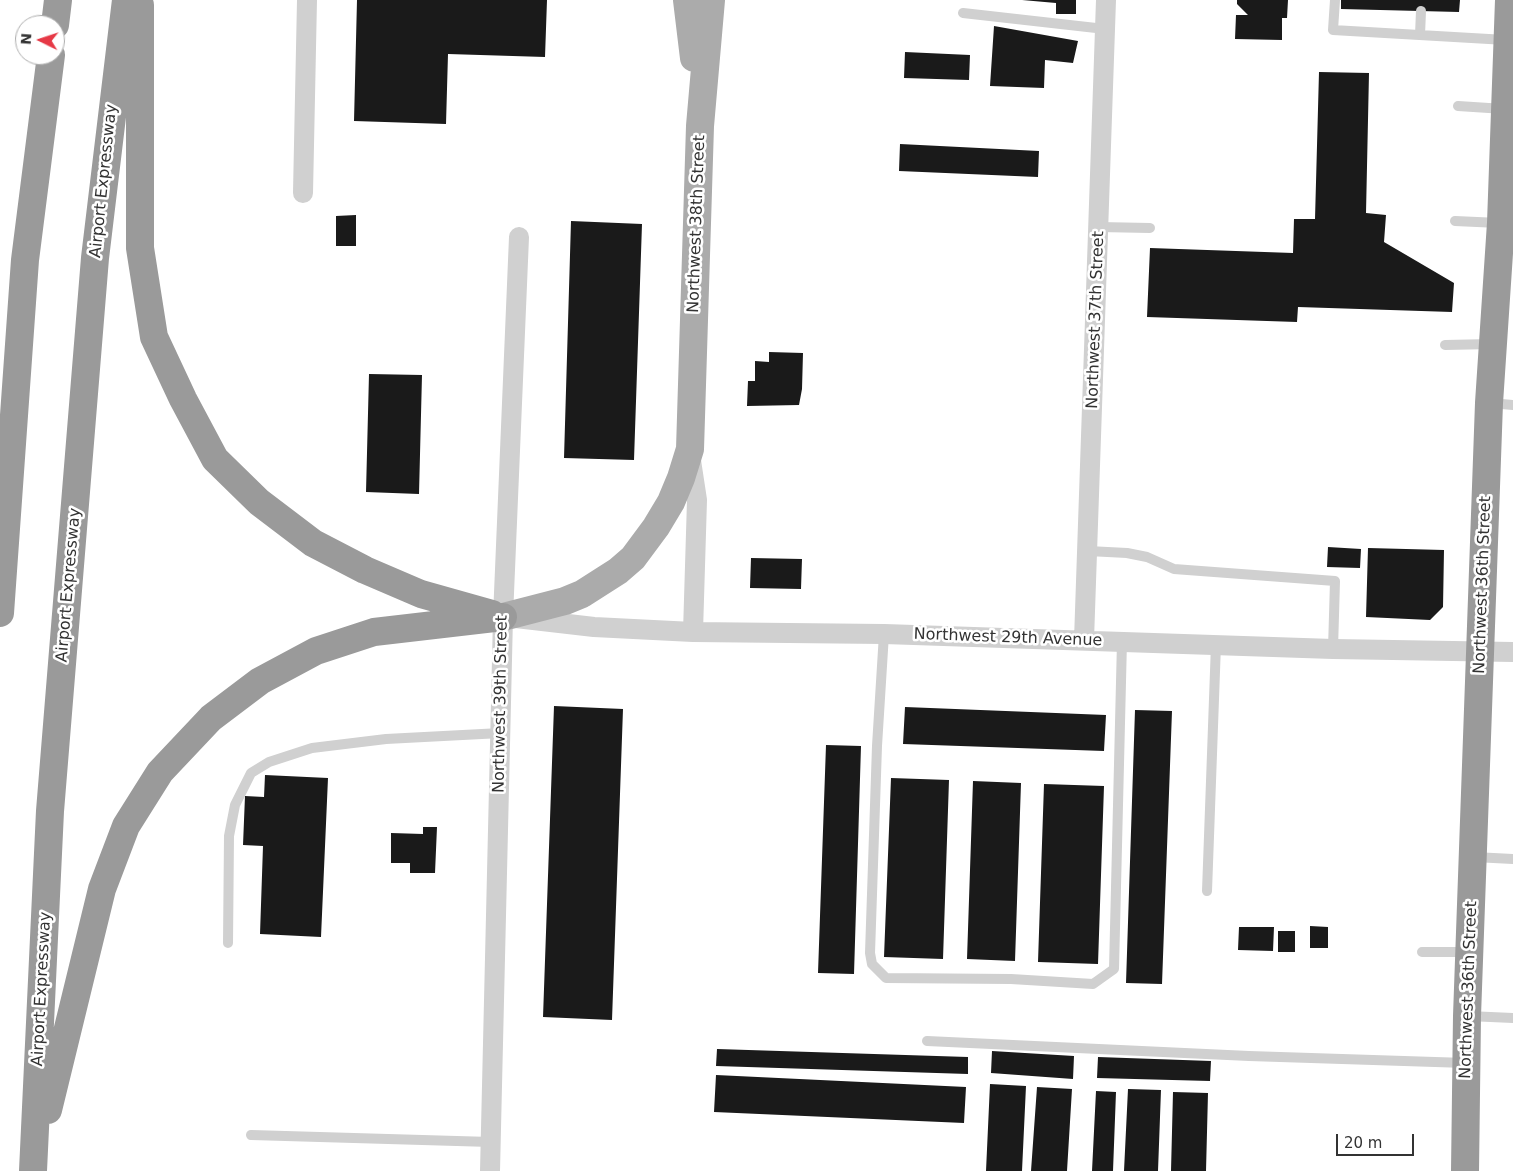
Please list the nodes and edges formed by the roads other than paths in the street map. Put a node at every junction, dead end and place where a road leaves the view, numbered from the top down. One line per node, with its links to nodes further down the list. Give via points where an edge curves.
1 (58, 0): 12 (highway)
2 (126, 0): 54 (highway, Airport Expressway, via 96,258 50,811)
3 (140, 0): 32 (highway, via 140,248 154,337 183,400 216,459 259,502 313,543 421,594)
4 (307, 0): 20 (street)
5 (686, 0): 19 (main road)
6 (711, 0): 19 (main road, Northwest 38th Street)
7 (1106, 0): 13 (street, Northwest 37th Street)
8 (1335, 0): 14 (lane, via 1333,30)
9 (1509, 0): 15 (highway, Northwest 36th Street)
10 (1421, 11): 14 (lane)
11 (962, 13): 13 (lane)
12 (56, 15)
13 (1105, 29): 23 (street, Northwest 37th Street)
14 (1420, 35): 15 (lane)
15 (1507, 40): 18 (highway, Northwest 36th Street)
16 (50, 65): 31 (highway, via 25,260)
17 (1458, 106): 18 (lane)
18 (1508, 120): 22 (highway, Northwest 36th Street)
19 (700, 126): 29 (main road, Northwest 38th Street)
20 (302, 193)
21 (1455, 221): 22 (lane)
22 (1501, 223): 27 (highway, Northwest 36th Street)
23 (1099, 226): 24 (lane); 30 (street, Northwest 37th Street)
24 (1150, 228)
25 (519, 237): 32 (street, Northwest 39th Street)
26 (1445, 344): 27 (lane)
27 (1493, 344): 28 (highway, Northwest 36th Street)
28 (1501, 404): 39 (highway, Northwest 36th Street)
29 (690, 449): 32 (main road, Northwest 38th Street, via 671,502 633,558 588,590 564,601); 33 (street, Northwest 38th Street, via 697,500)
30 (1088, 551): 35 (street, Northwest 37th Street); 38 (lane, via 1127,553 1174,568 1335,580)
31 (0, 613)
32 (503, 617): 33 (street, Northwest 29th Avenue, via 594,627); 41 (street, Northwest 39th Street); 54 (highway, via 374,632 316,651 260,681 211,718 160,772 126,826 102,889)
33 (693, 632): 34 (street, Northwest 29th Avenue)
34 (884, 634): 35 (street, Northwest 29th Avenue); 36 (lane, via 870,953 872,964 886,978 1093,984 1114,969)
35 (1084, 640): 36 (street, Northwest 29th Avenue)
36 (1122, 641): 37 (street, Northwest 29th Avenue)
37 (1216, 644): 38 (street, Northwest 29th Avenue); 44 (lane)
38 (1333, 649): 39 (street, Northwest 29th Avenue)
39 (1480, 651): 40 (street, Northwest 29th Avenue); 42 (highway, Northwest 36th Street)
40 (1513, 652)
41 (501, 733): 45 (lane, via 386,739 312,748 269,762 251,773 235,805 228,836); 53 (street, Northwest 39th Street)
42 (1473, 857): 43 (lane); 47 (highway, Northwest 36th Street)
43 (1513, 858)
44 (1207, 891)
45 (228, 943)
46 (1422, 952): 47 (lane)
47 (1470, 952): 48 (highway, Northwest 36th Street)
48 (1467, 1016): 49 (lane); 51 (highway, Northwest 36th Street)
49 (1513, 1018)
50 (927, 1042): 51 (lane)
51 (1467, 1063): 56 (highway, Northwest 36th Street)
52 (251, 1135): 53 (lane)
53 (491, 1142): 55 (street, Northwest 39th Street)
54 (33, 1170)
55 (490, 1171)
56 (1465, 1171)

